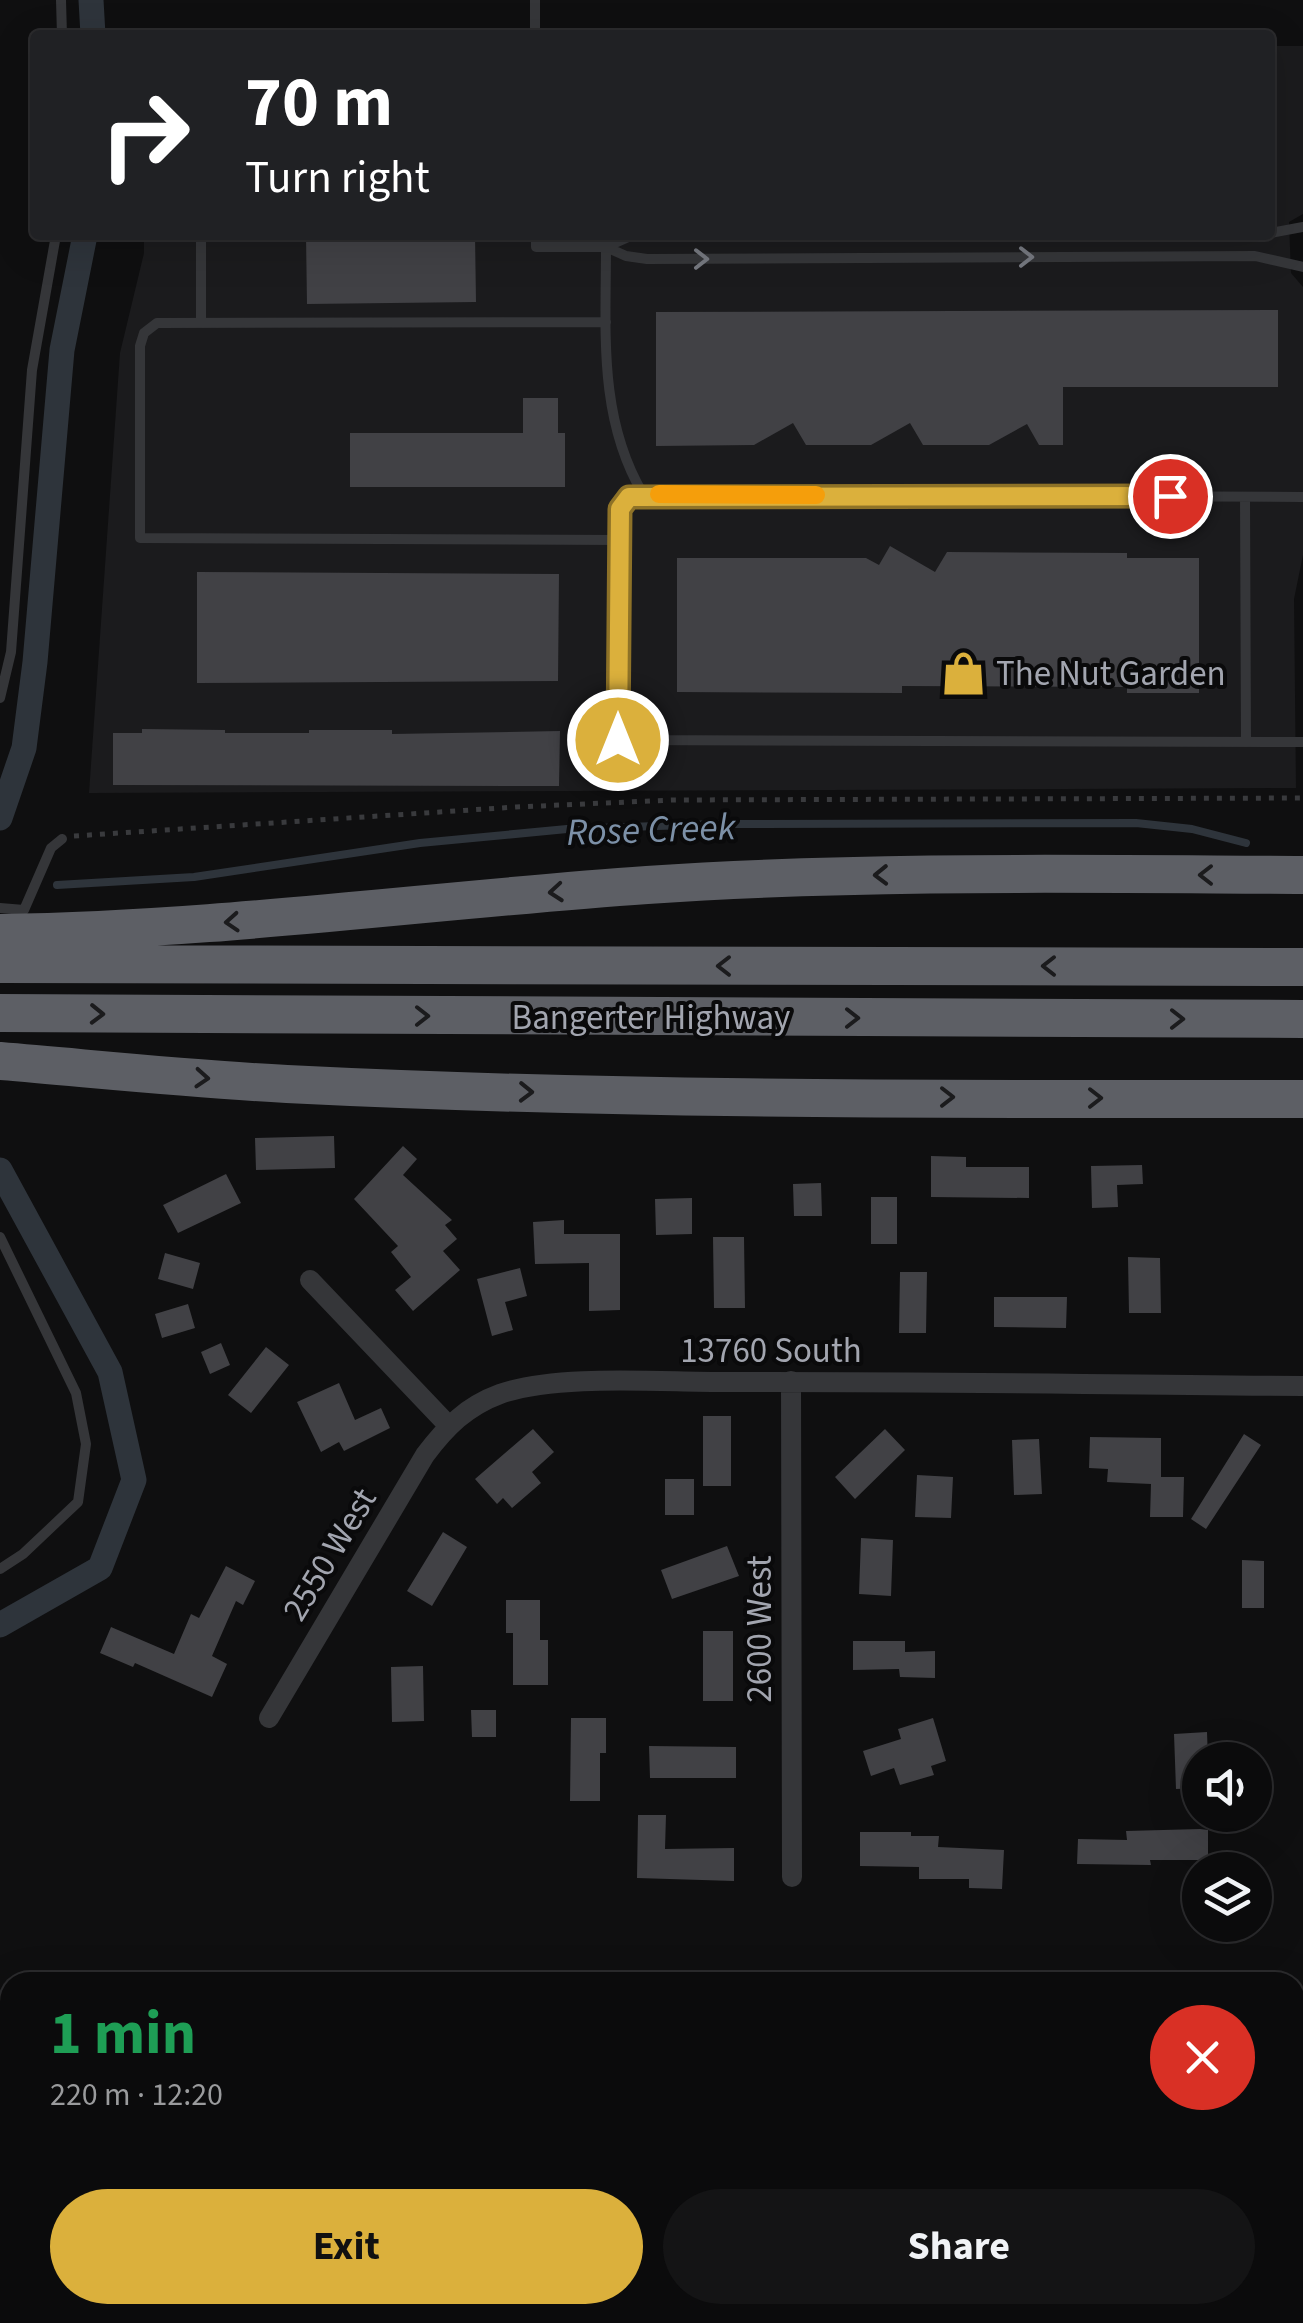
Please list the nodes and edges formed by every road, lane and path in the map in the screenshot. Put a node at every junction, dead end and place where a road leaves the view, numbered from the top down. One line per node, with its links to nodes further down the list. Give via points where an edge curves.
1 (61, 0): 3 (lane)
2 (535, 0): 4 (lane)
3 (62, 30)
4 (536, 30)
5 (1303, 227): 6 (lane)
6 (1275, 233)
7 (55, 240): 19 (lane, via 32,370 11,652)
8 (201, 240): 13 (lane)
9 (536, 240): 11 (lane, via 536,247)
10 (622, 240): 11 (lane)
11 (606, 247): 12 (lane, one-way to 12, via 648,259 1255,256); 14 (lane)
12 (1303, 267)
13 (201, 322): 14 (lane); 18 (lane, via 157,324 141,340 140,538)
14 (606, 322): 15 (lane, via 614,428)
15 (643, 494): 16 (lane); 18 (lane, via 629,497 620,509)
16 (1245, 497): 17 (lane); 20 (lane)
17 (1303, 497)
18 (620, 540): 20 (lane, via 618,740)
19 (0, 698)
20 (1246, 742): 21 (lane)
21 (1303, 742)
22 (1303, 798): 23 (path, via 674,800)
23 (62, 838): 25 (lane, via 51,848 24,910)
24 (1303, 875): 26 (highway, one-way to 26, via 752,879 258,920)
25 (0, 908)
26 (0, 933)
27 (0, 964): 28 (highway, Bangerter Highway, one-way to 27)
28 (1303, 967)
29 (0, 1013): 30 (highway, Bangerter Highway, one-way to 30)
30 (1303, 1019)
31 (0, 1061): 32 (highway, one-way to 32, via 421,1090)
32 (1303, 1099)
33 (0, 1237): 38 (lane, via 76,1393 86,1444 78,1502)
34 (310, 1280): 37 (street)
35 (791, 1382): 36 (street, 13760 South); 37 (street, 13760 South, via 531,1386 487,1400); 40 (street, 2600 West)
36 (1303, 1386)
37 (448, 1425): 39 (street, 2550 West)
38 (0, 1569)
39 (269, 1718)
40 (792, 1877)

